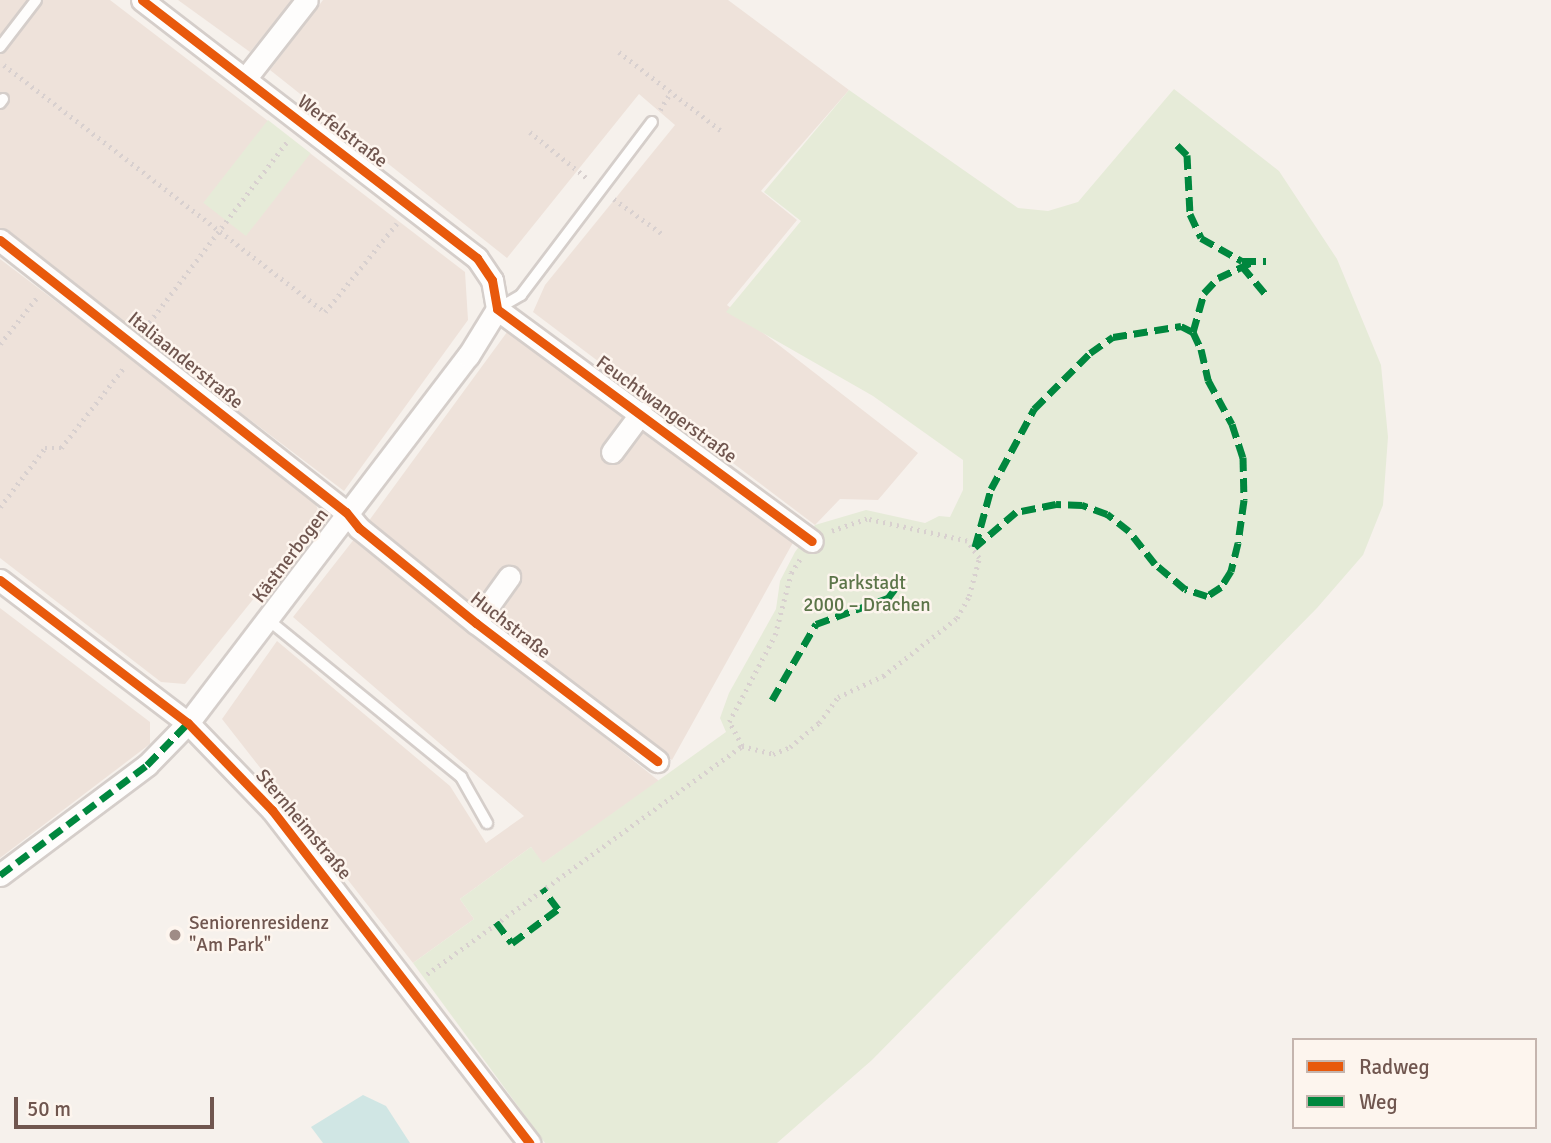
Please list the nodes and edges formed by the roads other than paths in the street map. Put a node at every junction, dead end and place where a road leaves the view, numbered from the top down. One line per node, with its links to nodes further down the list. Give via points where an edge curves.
1 (36, 0): 4 (lane)
2 (142, 0): 5 (street, Werfelstraße)
3 (307, 0): 5 (street)
4 (0, 47)
5 (245, 79): 8 (street, Werfelstraße, via 477,258 492,280)
6 (652, 122): 8 (lane, via 522,295)
7 (0, 240): 11 (street, Italiaanderstraße)
8 (497, 309): 9 (street, Feuchtwangerstraße); 11 (street, Kästnerbogen, via 468,356)
9 (641, 413): 10 (street, Feuchtwangerstraße); 12 (street, Feuchtwangerstraße)
10 (612, 452)
11 (346, 512): 15 (street, Kästnerbogen); 16 (street, Huchstraße, via 359,528)
12 (812, 541)
13 (509, 577): 16 (street, Huchstraße)
14 (0, 580): 17 (street, Sternheimstraße)
15 (266, 618): 17 (street, Kästnerbogen); 19 (lane, via 461,777)
16 (476, 623): 18 (street, Huchstraße)
17 (188, 723): 20 (street, Kästnerbogen, via 147,765); 21 (street, Sternheimstraße, via 272,810)
18 (657, 761)
19 (487, 823)
20 (0, 876)
21 (528, 1143)

